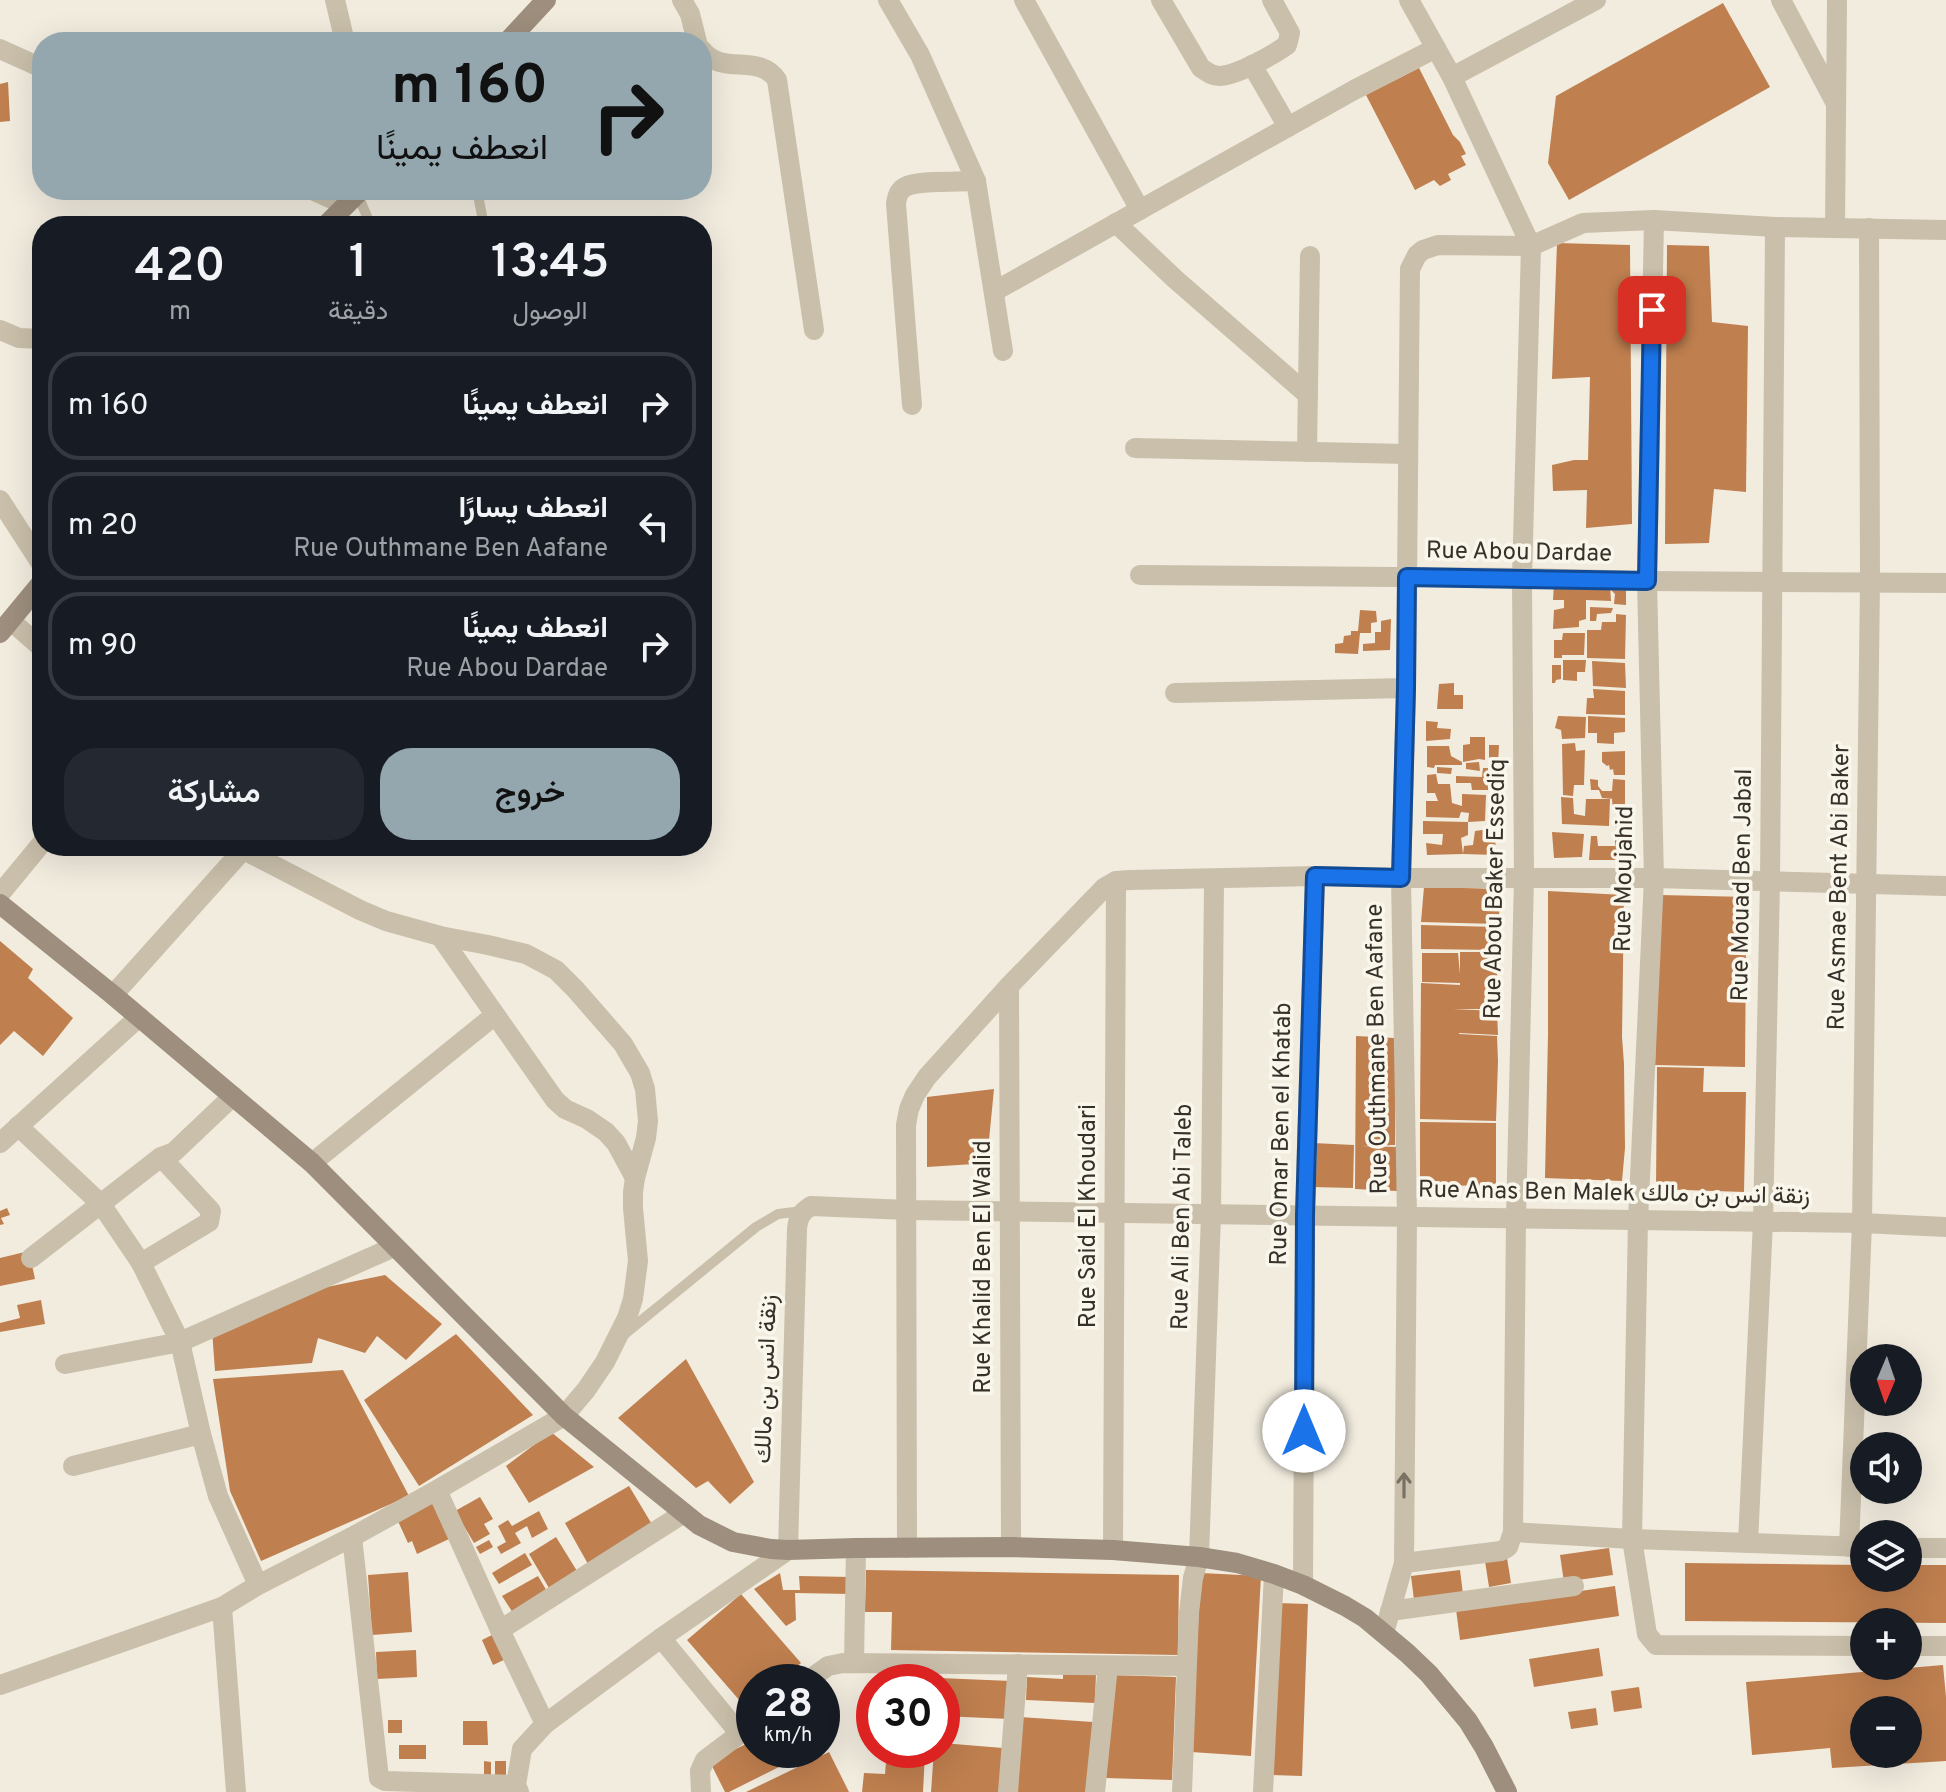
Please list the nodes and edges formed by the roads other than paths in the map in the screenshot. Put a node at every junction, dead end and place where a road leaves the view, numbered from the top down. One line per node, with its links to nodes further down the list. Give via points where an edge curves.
1 (335, 0): 12 (street)
2 (546, 0): 13 (street)
3 (682, 0): 14 (street)
4 (888, 0): 23 (street, via 920,55)
5 (1024, 0): 25 (street)
6 (1161, 0): 19 (street, via 1207,72 1220,76)
7 (1272, 0): 19 (street, via 1289,38 1284,47)
8 (1409, 0): 15 (street)
9 (1596, 0): 20 (street)
10 (1781, 0): 21 (street)
11 (1837, 0): 21 (street)
12 (343, 32)
13 (516, 32)
14 (695, 32)
15 (1436, 48): 20 (street); 22 (street)
16 (0, 49): 18 (street)
17 (712, 60): 37 (street, via 766,68 777,80)
18 (32, 63)
19 (1252, 65): 22 (street)
20 (1452, 77): 33 (street)
21 (1836, 104): 30 (street)
22 (1288, 127): 25 (street)
23 (976, 181): 35 (street); 41 (street, via 916,184 897,195)
24 (350, 200): 26 (street)
25 (1140, 210): 28 (street)
26 (335, 216)
27 (1654, 220): 29 (street); 33 (street, via 1583,223); 50 (street, Rue Moujahid)
28 (1116, 223): 35 (street); 40 (street)
29 (1775, 227): 30 (street); 51 (street, Rue Mouad Ben Jabal)
30 (1835, 228): 31 (street)
31 (1869, 228): 32 (street); 52 (street, Rue Asmae Bent Abi Baker)
32 (1946, 230)
33 (1531, 246): 44 (street, Rue Outhmane Ben Aafane, via 1438,245 1417,255 1410,269); 49 (street, Rue Abou Baker Essediq)
34 (1310, 256): 40 (street)
35 (995, 291): 39 (street)
36 (0, 330): 38 (street)
37 (814, 330)
38 (32, 339)
39 (1003, 351)
40 (1308, 395): 43 (street)
41 (912, 405)
42 (1135, 448): 43 (street)
43 (1307, 452): 44 (street)
44 (1408, 454): 48 (street, Rue Outhmane Ben Aafane)
45 (0, 500): 46 (street)
46 (32, 550)
47 (1140, 575): 48 (street, Rue Abou Dardae)
48 (1407, 577): 49 (street, Rue Abou Dardae); 57 (street, Rue Outhmane Ben Aafane)
49 (1522, 578): 50 (street, Rue Abou Dardae); 64 (street, Rue Abou Baker Essediq)
50 (1647, 581): 51 (street, Rue Abou Dardae); 65 (street, Rue Moujahid)
51 (1772, 582): 52 (street, Rue Abou Dardae); 68 (street, Rue Mouad Ben Jabal)
52 (1870, 582): 53 (street, Rue Abou Dardae); 69 (street, Rue Asmae Bent Abi Baker)
53 (1946, 583)
54 (32, 594): 55 (street)
55 (6, 627): 56 (street)
56 (32, 642)
57 (1406, 688): 58 (street); 63 (street, Rue Outhmane Ben Aafane)
58 (1175, 693)
59 (32, 855): 71 (street)
60 (232, 856): 75 (street)
61 (255, 856): 73 (street, via 360,910)
62 (1315, 876): 63 (street); 66 (street); 90 (street, Rue Omar Ben el Khatab)
63 (1401, 878): 64 (street); 91 (street, Rue Outhmane Ben Aafane)
64 (1524, 878): 65 (street); 92 (street, Rue Abou Baker Essediq)
65 (1654, 878): 68 (street); 93 (street, Rue Moujahid)
66 (1214, 879): 67 (street); 89 (street, Rue Ali Ben Abi Taleb)
67 (1116, 881): 74 (street, via 1098,892); 88 (street, Rue Said El Khoudari)
68 (1770, 882): 69 (street); 94 (street, Rue Mouad Ben Jabal)
69 (1866, 885): 70 (street); 95 (street, Rue Asmae Bent Abi Baker)
70 (1946, 886)
71 (0, 894)
72 (0, 904): 75 (street)
73 (440, 936): 76 (street); 83 (street, via 544,962 567,979 623,1044 640,1073 648,1105)
74 (1009, 986): 85 (street, via 915,1095 906,1125); 87 (street, Rue Khalid Ben El Walid)
75 (113, 995): 77 (street)
76 (495, 1015): 82 (street); 83 (street, via 555,1100 606,1132)
77 (139, 1017): 78 (street); 79 (street)
78 (233, 1096): 81 (street, via 174,1152); 82 (street)
79 (18, 1126): 80 (street); 84 (street)
80 (0, 1143)
81 (161, 1157): 84 (street); 99 (street, via 211,1211 209,1222)
82 (312, 1163): 97 (street)
83 (635, 1178): 100 (street, via 637,1279)
84 (101, 1204): 98 (street); 99 (street)
85 (908, 1210): 86 (street, Rue Anas Ben Malek زنقة انس بن مالك, via 811,1206); 87 (street, Rue Anas Ben Malek زنقة انس بن مالك); 116 (street)
86 (803, 1211): 100 (lane, via 778,1214 756,1227); 119 (street, زنقة انس بن مالك, via 797,1229)
87 (1011, 1212): 88 (street, Rue Anas Ben Malek زنقة انس بن مالك); 113 (street, Rue Khalid Ben El Walid)
88 (1115, 1213): 89 (street, Rue Anas Ben Malek زنقة انس بن مالك); 120 (street, Rue Said El Khoudari)
89 (1211, 1214): 90 (street, Rue Anas Ben Malek زنقة انس بن مالك); 121 (street, Rue Ali Ben Abi Taleb)
90 (1305, 1215): 91 (street, Rue Anas Ben Malek زنقة انس بن مالك); 125 (street, Rue Omar Ben el Khatab)
91 (1407, 1217): 92 (street, Rue Anas Ben Malek زنقة انس بن مالك); 122 (street, Rue Outhmane Ben Aafane, one-way to 91)
92 (1516, 1218): 93 (street, Rue Anas Ben Malek زنقة انس بن مالك); 109 (street, Rue Abou Baker Essediq)
93 (1638, 1220): 94 (street, Rue Anas Ben Malek زنقة انس بن مالك); 111 (street, Rue Moujahid)
94 (1763, 1222): 95 (street, Rue Anas Ben Malek زنقة انس بن مالك); 112 (street, Rue Mouad Ben Jabal)
95 (1862, 1223): 96 (street, Rue Anas Ben Malek زنقة انس بن مالك); 108 (street, Rue Asmae Bent Abi Baker)
96 (1946, 1227)
97 (394, 1247): 101 (street); 103 (street)
98 (31, 1258)
99 (141, 1263): 101 (street)
100 (617, 1340): 103 (street)
101 (180, 1342): 102 (street); 104 (street)
102 (65, 1364)
103 (564, 1416): 106 (street); 107 (street)
104 (201, 1434): 105 (street); 124 (street, via 218,1496)
105 (73, 1466)
106 (437, 1490): 110 (street); 129 (street)
107 (684, 1513): 119 (street, via 733,1542); 129 (street)
108 (1856, 1520)
109 (1513, 1532): 111 (street); 122 (street, via 1501,1551)
110 (352, 1537): 124 (street); 144 (street, via 379,1778)
111 (1632, 1539): 112 (street); 132 (street, Rue Moujahid, via 1647,1634 1656,1645)
112 (1748, 1543): 114 (street)
113 (1011, 1547): 116 (street); 120 (street)
114 (1850, 1547)
115 (856, 1548): 116 (street); 119 (street); 135 (street)
116 (907, 1548)
117 (1922, 1548): 118 (street)
118 (1946, 1548)
119 (788, 1550): 131 (street)
120 (1113, 1550): 121 (street)
121 (1199, 1557): 123 (street); 139 (street, Rue Ali Ben Abi Taleb)
122 (1404, 1563): 128 (street, Rue Outhmane Ben Aafane)
123 (1274, 1574): 125 (street); 150 (street)
124 (258, 1585): 127 (street)
125 (1303, 1585): 130 (street)
126 (1574, 1586): 128 (street)
127 (222, 1607): 140 (street); 145 (street)
128 (1390, 1611): 130 (street, Rue Outhmane Ben Aafane)
129 (500, 1630): 142 (street)
130 (1384, 1633): 151 (street, via 1459,1709)
131 (661, 1638): 141 (street); 142 (street)
132 (1850, 1646)
133 (1922, 1646): 134 (street)
134 (1946, 1646)
135 (854, 1662): 136 (street); 137 (street)
136 (833, 1664)
137 (1018, 1664): 138 (street); 147 (street)
138 (1108, 1666): 139 (street); 148 (street)
139 (1186, 1666): 149 (street, Rue Ali Ben Abi Taleb)
140 (0, 1685)
141 (736, 1716)
142 (545, 1724): 144 (street, via 522,1749)
143 (736, 1736): 146 (street, via 705,1760)
144 (518, 1788)
145 (236, 1792)
146 (701, 1792)
147 (1008, 1792)
148 (1095, 1792)
149 (1182, 1792)
150 (1263, 1792)
151 (1507, 1792)

